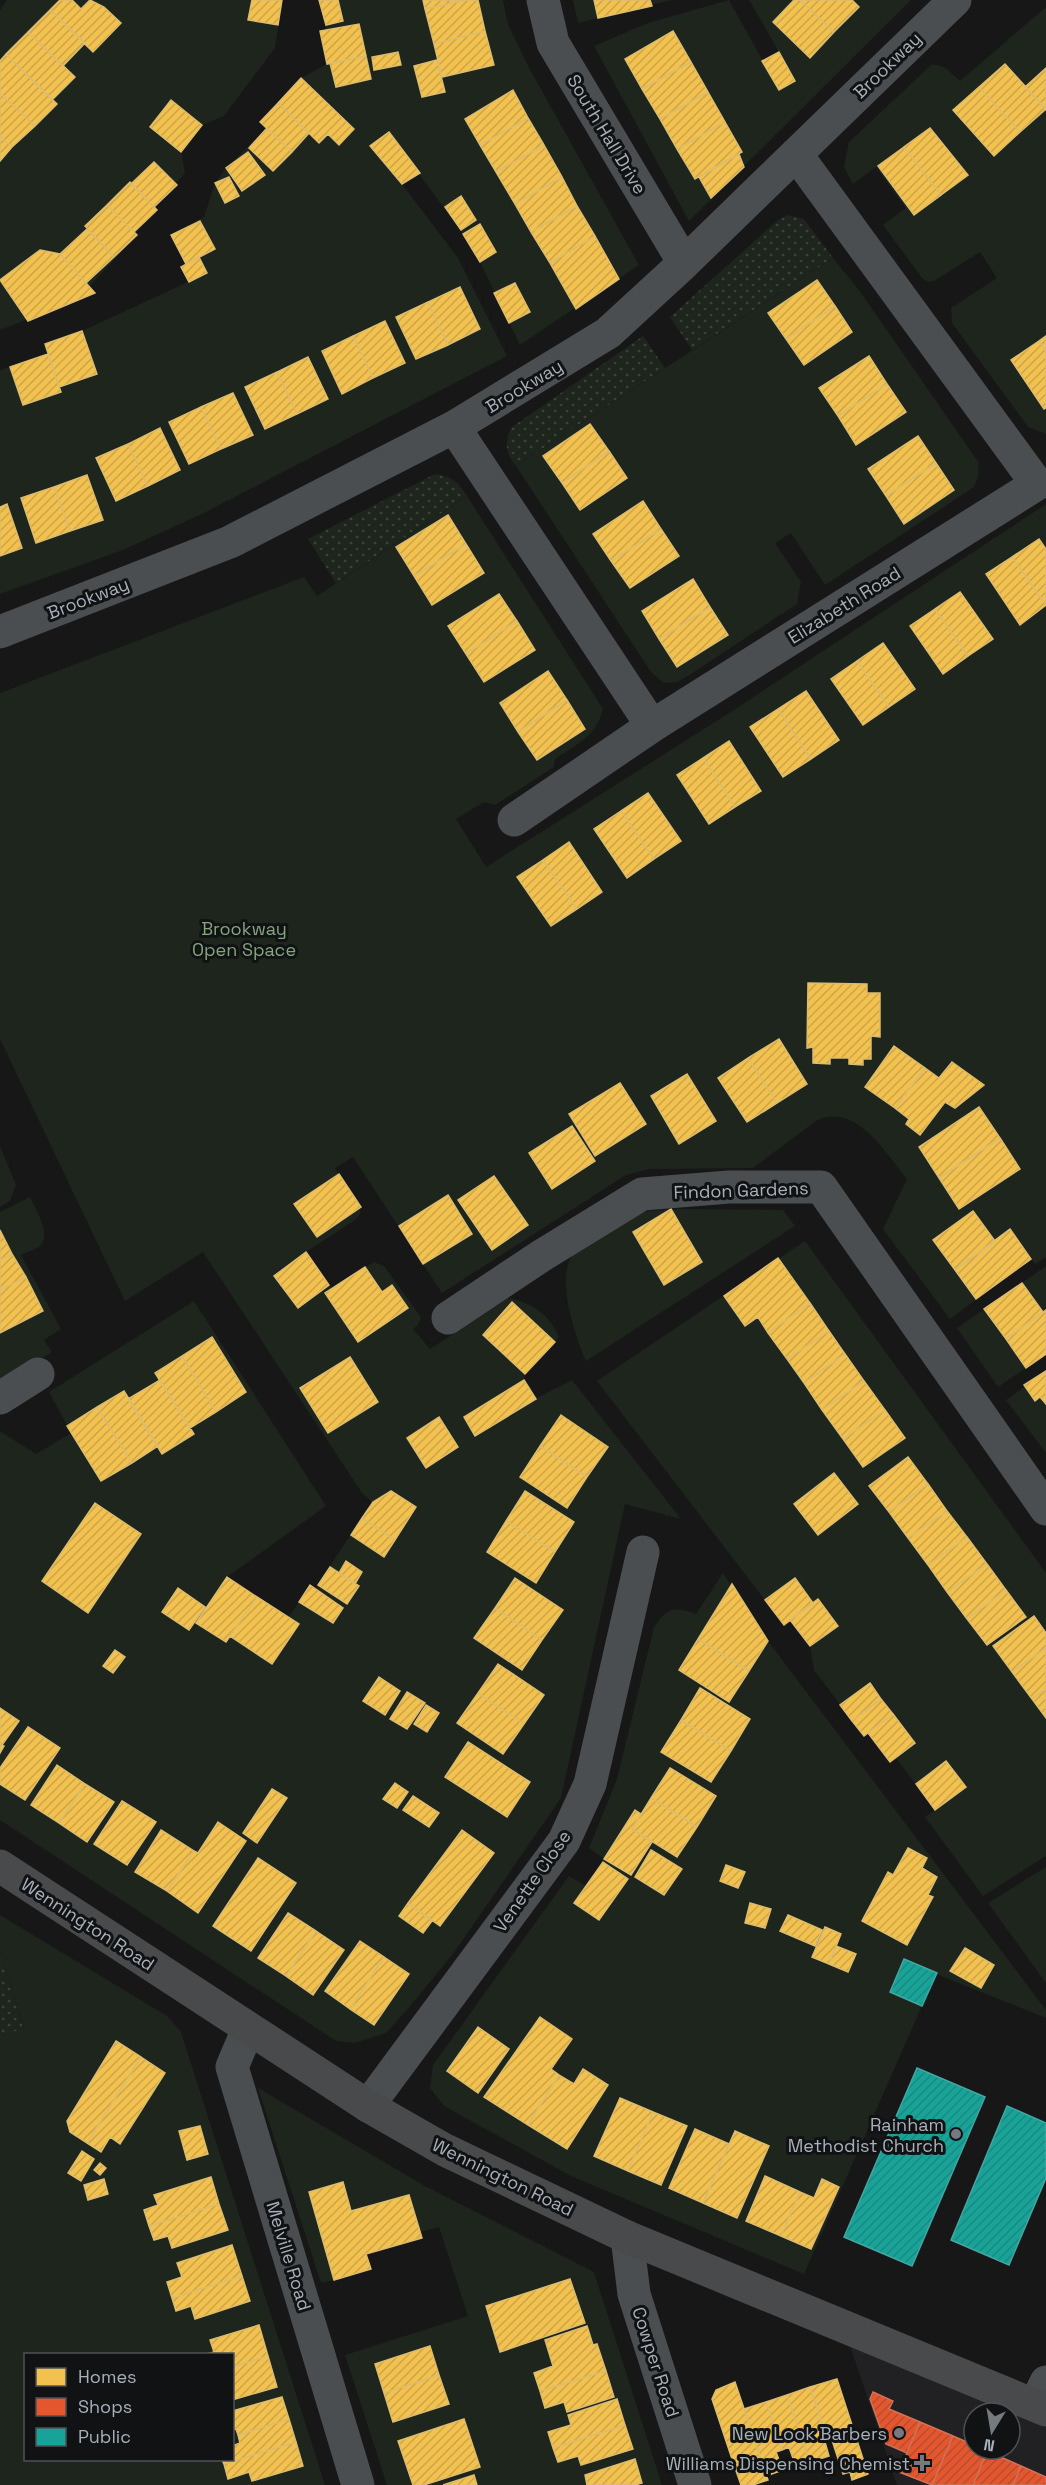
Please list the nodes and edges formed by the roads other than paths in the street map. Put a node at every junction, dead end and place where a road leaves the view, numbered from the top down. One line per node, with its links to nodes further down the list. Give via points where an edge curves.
1 (543, 0): 4 (street, South Hall Drive, via 553,43)
2 (955, 0): 3 (street, Brookway)
3 (796, 154): 4 (street, Brookway); 6 (street, Elizabeth Road)
4 (684, 263): 5 (street, Brookway, via 608,333)
5 (454, 427): 7 (street, Brookway, via 230,542); 8 (street)
6 (1042, 481): 8 (street, Elizabeth Road)
7 (0, 632)
8 (652, 726): 9 (street, Elizabeth Road)
9 (514, 820)
10 (448, 1318): 13 (street, Findon Gardens, via 642,1194 729,1187 820,1187)
11 (38, 1374): 12 (street)
12 (0, 1398)
13 (1046, 1509)
14 (643, 1552): 17 (street, Venette Close, via 590,1784 564,1841)
15 (0, 1866): 16 (main road, Wennington Road)
16 (248, 2029): 17 (main road, Wennington Road); 20 (street, Melville Road, via 231,2067)
17 (368, 2106): 18 (main road, Wennington Road, via 445,2150)
18 (627, 2237): 19 (main road, Wennington Road); 21 (street, Cowper Road, via 634,2294)
19 (1042, 2399)
20 (358, 2485)
21 (695, 2485)

